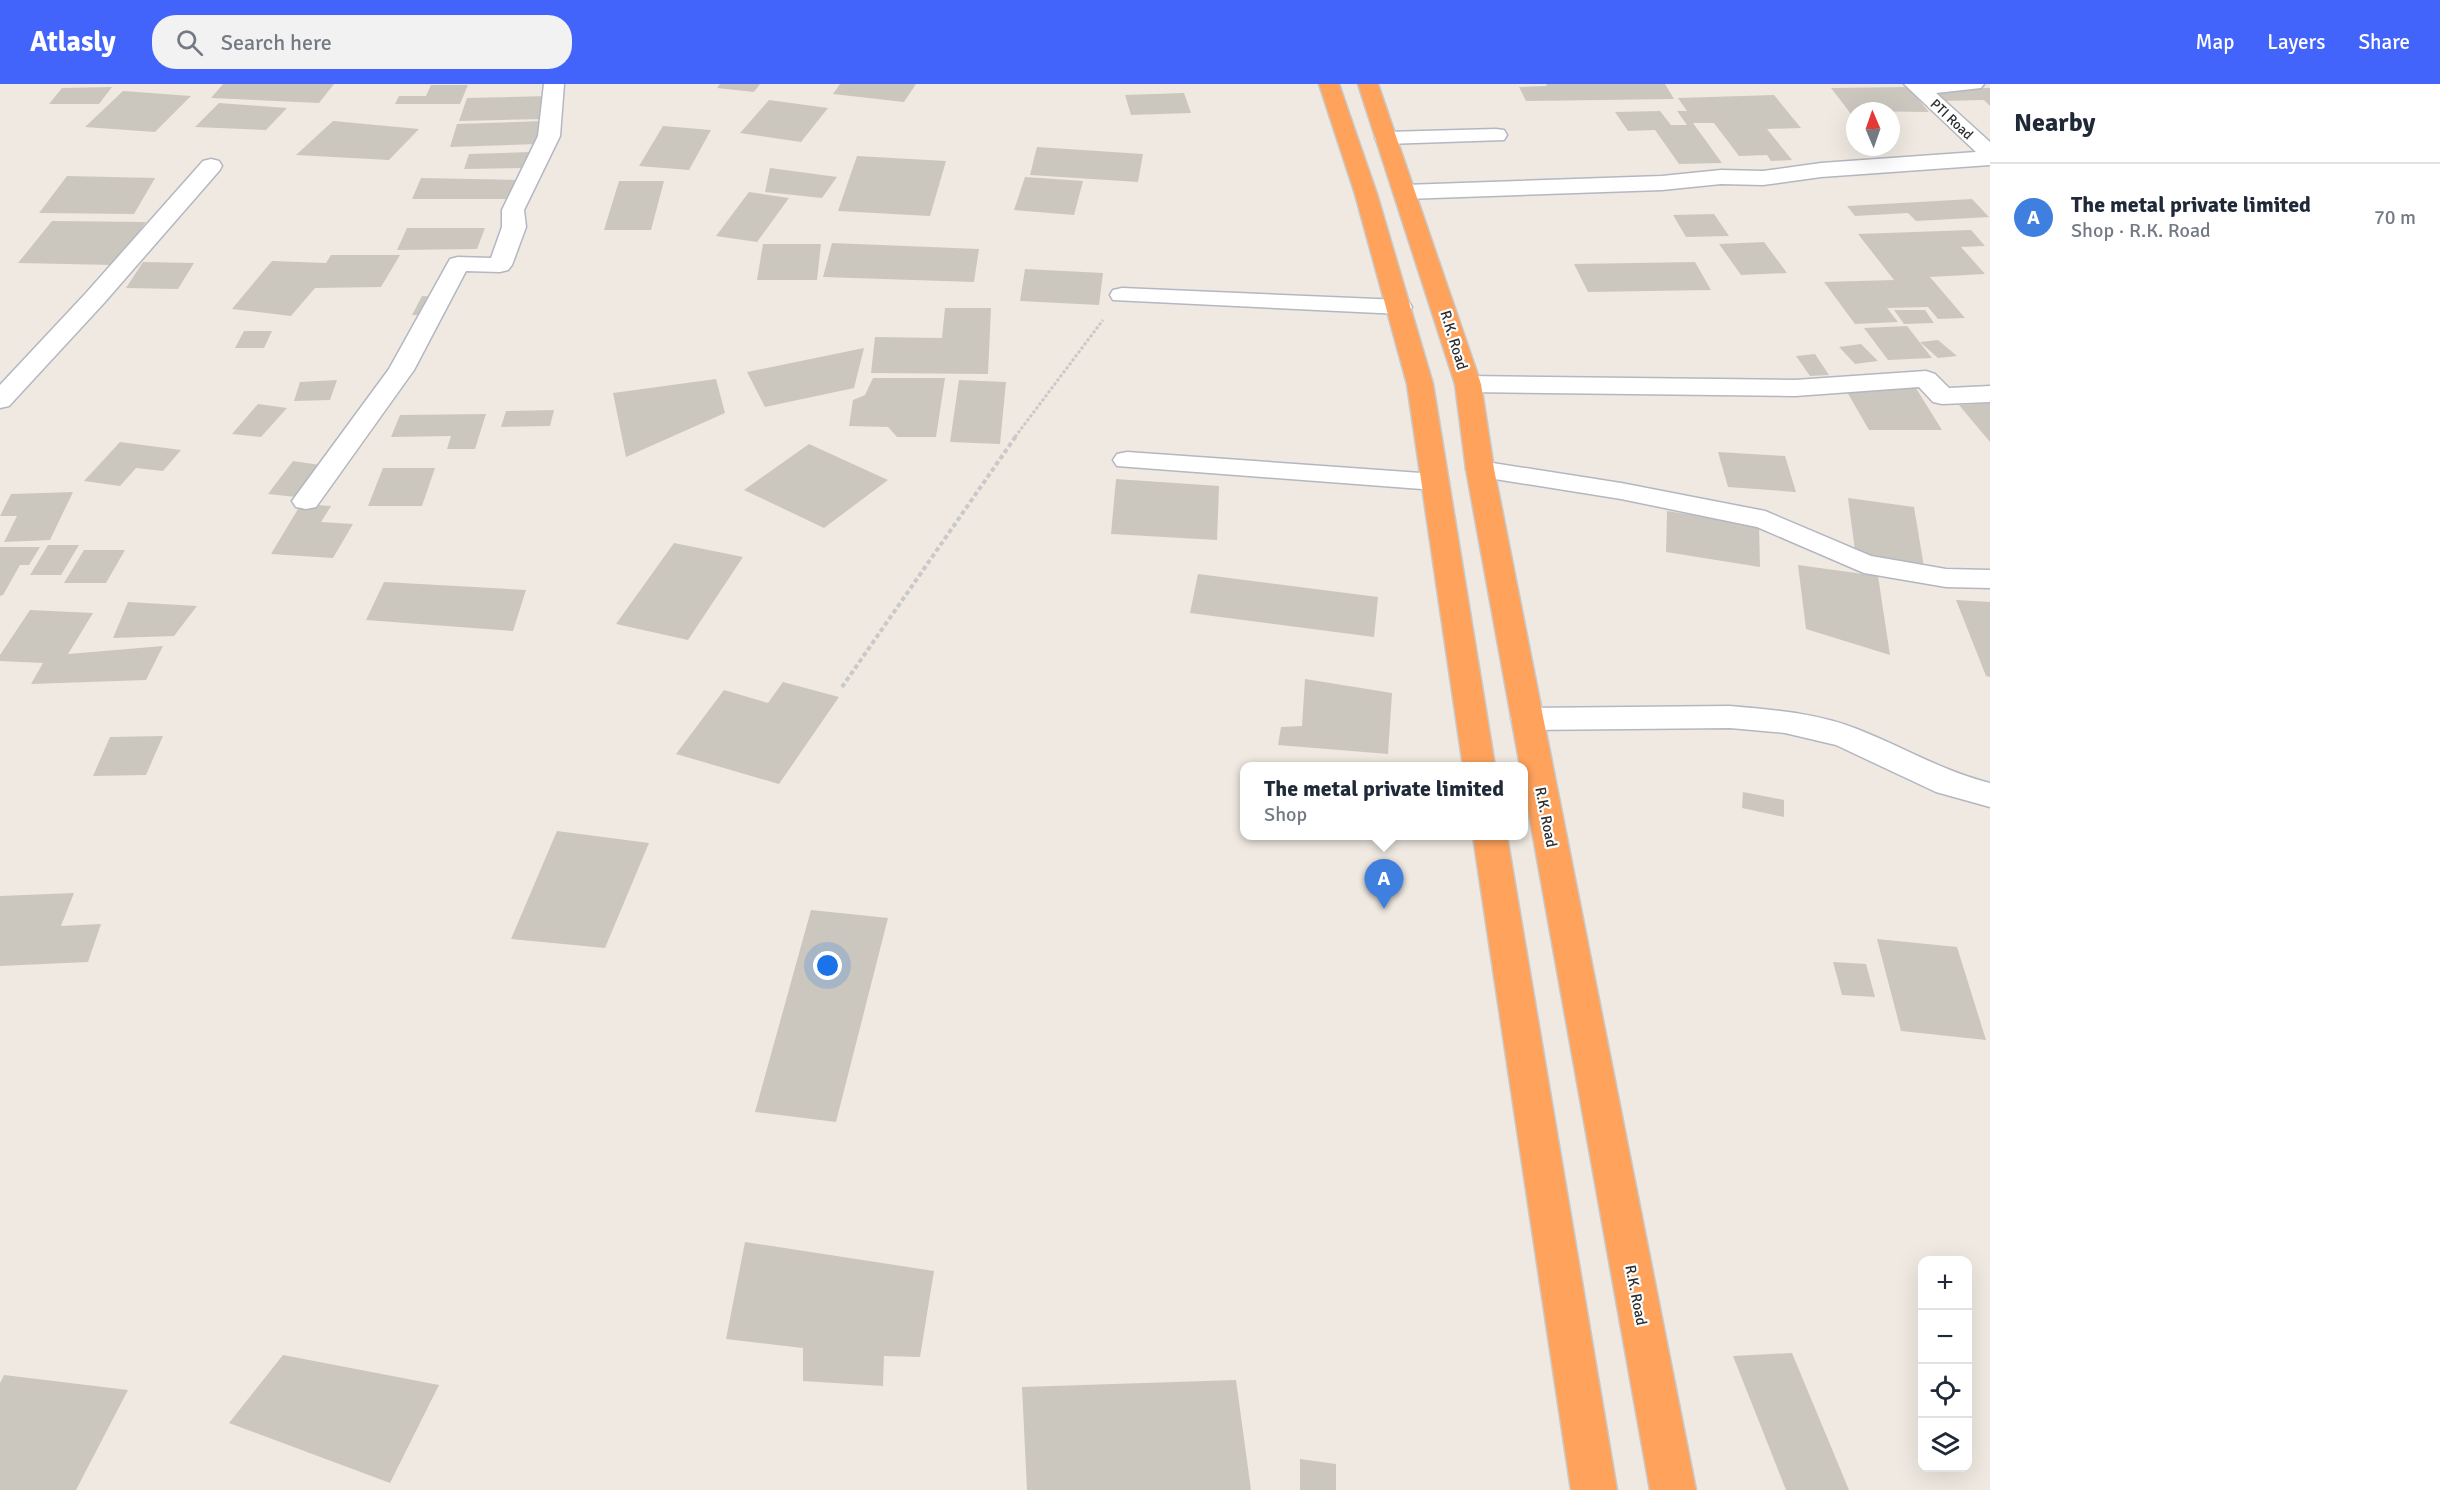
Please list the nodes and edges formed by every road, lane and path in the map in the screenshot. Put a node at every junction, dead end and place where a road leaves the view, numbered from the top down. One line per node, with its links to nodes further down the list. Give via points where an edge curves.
1 (554, 84): 19 (street, via 549,136 513,210 514,227 500,265 458,264 401,370)
2 (1329, 84): 12 (highway)
3 (1368, 84): 7 (highway, R.K. Road)
4 (1974, 84): 5 (street)
5 (1918, 87): 8 (street, PTI Road)
6 (1496, 135): 7 (street)
7 (1386, 138): 10 (highway, R.K. Road)
8 (1990, 156): 10 (street, via 1763,178)
9 (211, 166): 15 (street)
10 (1405, 192): 13 (highway, R.K. Road)
11 (1122, 295): 12 (street); 21 (path, via 1017,435)
12 (1400, 307): 18 (highway, via 1420,384)
13 (1468, 384): 14 (street, via 1795,388 1926,379 1941,396); 17 (highway, R.K. Road)
14 (1990, 394)
15 (0, 400)
16 (1127, 460): 18 (street)
17 (1480, 469): 20 (street, via 1621,491 1765,520 1863,564 1946,578); 22 (highway, R.K. Road)
18 (1435, 482): 23 (highway)
19 (306, 501)
20 (1990, 579)
21 (842, 687)
22 (1527, 719): 24 (street, via 1730,717 1785,722 1845,736 1948,784); 27 (highway, R.K. Road)
23 (1478, 762)
24 (1990, 795)
25 (1491, 840): 26 (highway)
26 (1594, 1490)
27 (1673, 1490)

